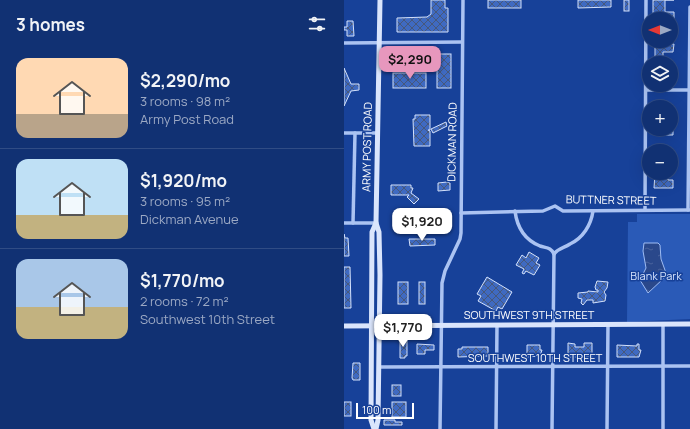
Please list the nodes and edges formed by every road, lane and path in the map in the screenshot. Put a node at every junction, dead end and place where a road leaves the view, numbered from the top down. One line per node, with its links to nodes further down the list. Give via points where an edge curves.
1 (380, 0): 6 (main road, ARMY POST ROAD)
2 (463, 0): 7 (street, DICKMAN ROAD)
3 (646, 0): 8 (street)
4 (690, 7): 10 (street)
5 (344, 42): 6 (street)
6 (378, 42): 7 (street); 14 (main road, ARMY POST ROAD)
7 (462, 42): 19 (street, DICKMAN ROAD)
8 (646, 56)
9 (678, 90): 10 (street)
10 (689, 90): 17 (street)
11 (646, 92): 16 (street)
12 (344, 133): 13 (street)
13 (355, 133): 14 (street); 22 (street)
14 (377, 133): 20 (main road, ARMY POST ROAD)
15 (593, 210): 16 (street, BUTTNER STREET); 18 (street, BUTTNER STREET, via 563,211 555,206 543,211); 23 (street, via 590,224 583,235)
16 (645, 210): 17 (street, BUTTNER STREET)
17 (689, 210)
18 (515, 211): 19 (street, BUTTNER STREET); 23 (street, via 524,235 534,243 550,249)
19 (461, 213): 28 (street, DICKMAN ROAD, via 460,239 442,283)
20 (376, 222): 22 (street); 31 (main road, ARMY POST ROAD, via 372,232); 32 (main road, ARMY POST ROAD, via 379,232)
21 (344, 223): 22 (street)
22 (354, 223)
23 (554, 254): 24 (street)
24 (552, 324): 25 (main road, SOUTHWEST 9TH STREET); 29 (main road, SOUTHWEST 9TH STREET); 37 (street)
25 (608, 324): 26 (main road, SOUTHWEST 9TH STREET); 38 (street)
26 (663, 324): 27 (main road, SOUTHWEST 9TH STREET); 33 (street)
27 (690, 324)
28 (442, 325): 29 (main road, SOUTHWEST 9TH STREET); 32 (main road, SOUTHWEST 9TH STREET); 39 (street, DICKMAN ROAD)
29 (497, 325): 36 (street)
30 (344, 326): 31 (main road, SOUTHWEST 9TH STREET)
31 (372, 326): 32 (main road, SOUTHWEST 9TH STREET); 40 (main road, ARMY POST ROAD, via 371,420)
32 (379, 326): 35 (main road, ARMY POST ROAD)
33 (663, 366): 34 (street, SOUTHWEST 10TH STREET); 38 (street, SOUTHWEST 10TH STREET); 45 (street)
34 (690, 366)
35 (379, 367): 39 (street, SOUTHWEST 10TH STREET); 40 (main road, ARMY POST ROAD, via 378,420)
36 (496, 367): 37 (street, SOUTHWEST 10TH STREET); 39 (street, SOUTHWEST 10TH STREET); 42 (street)
37 (552, 367): 38 (street, SOUTHWEST 10TH STREET); 43 (street)
38 (607, 367): 44 (street)
39 (441, 368): 41 (street, DICKMAN ROAD)
40 (375, 429)
41 (440, 429)
42 (496, 429)
43 (552, 429)
44 (607, 429)
45 (663, 429)

